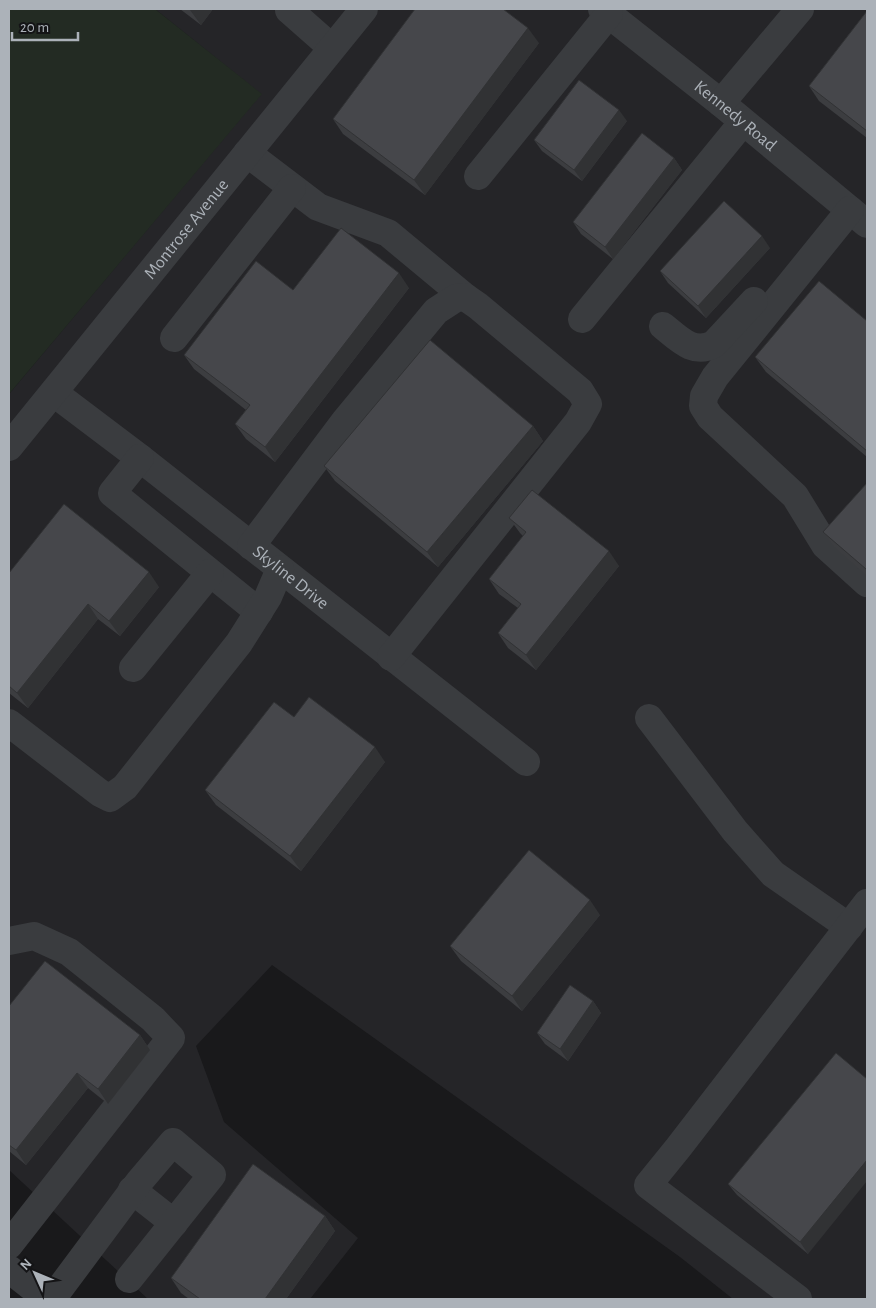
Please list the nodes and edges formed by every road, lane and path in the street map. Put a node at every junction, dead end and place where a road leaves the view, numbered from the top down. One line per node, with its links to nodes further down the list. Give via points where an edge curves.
1 (290, 9): 5 (street)
2 (364, 9): 5 (street, Montrose Avenue)
3 (800, 9): 6 (street)
4 (606, 12): 6 (street, Kennedy Road); 9 (street)
5 (332, 47): 8 (street, Montrose Avenue)
6 (721, 104): 7 (street, Kennedy Road)
7 (744, 122): 11 (street, Kennedy Road); 13 (street)
8 (247, 153): 10 (street); 16 (street, Montrose Avenue)
9 (478, 176)
10 (292, 188): 12 (street, via 318,207 388,233); 15 (street)
11 (852, 212): 14 (street, via 714,344 706,348 695,347 681,341); 20 (street, via 715,377 704,396 703,406 710,417 795,496)
12 (465, 297): 21 (street, via 456,298 436,311 345,421); 26 (street, via 580,391 588,404 578,422)
13 (582, 319)
14 (663, 326)
15 (174, 338)
16 (54, 393): 17 (street, Montrose Avenue); 18 (street, Skyline Drive)
17 (9, 447)
18 (140, 458): 21 (street, Skyline Drive); 23 (street, via 112,493)
19 (843, 523): 20 (street)
20 (825, 545): 24 (street)
21 (252, 546): 22 (street, Skyline Drive)
22 (280, 568): 25 (street); 26 (street, Skyline Drive)
23 (210, 573): 25 (street); 27 (street)
24 (867, 584)
25 (259, 612): 29 (street, via 197,696 124,787 110,798)
26 (390, 657): 30 (street, Skyline Drive)
27 (133, 668)
28 (649, 718): 32 (street, via 735,831 773,874)
29 (9, 723)
30 (526, 762)
31 (867, 903): 32 (street)
32 (848, 927): 40 (street, via 648,1185)
33 (9, 941): 36 (street, via 34,936 69,952 153,1019 171,1038)
34 (132, 1190): 35 (street); 35 (street, via 173,1142 212,1175); 39 (street)
35 (174, 1223): 38 (street)
36 (9, 1245)
37 (9, 1269): 39 (street)
38 (130, 1279)
39 (38, 1296)
40 (798, 1299)

